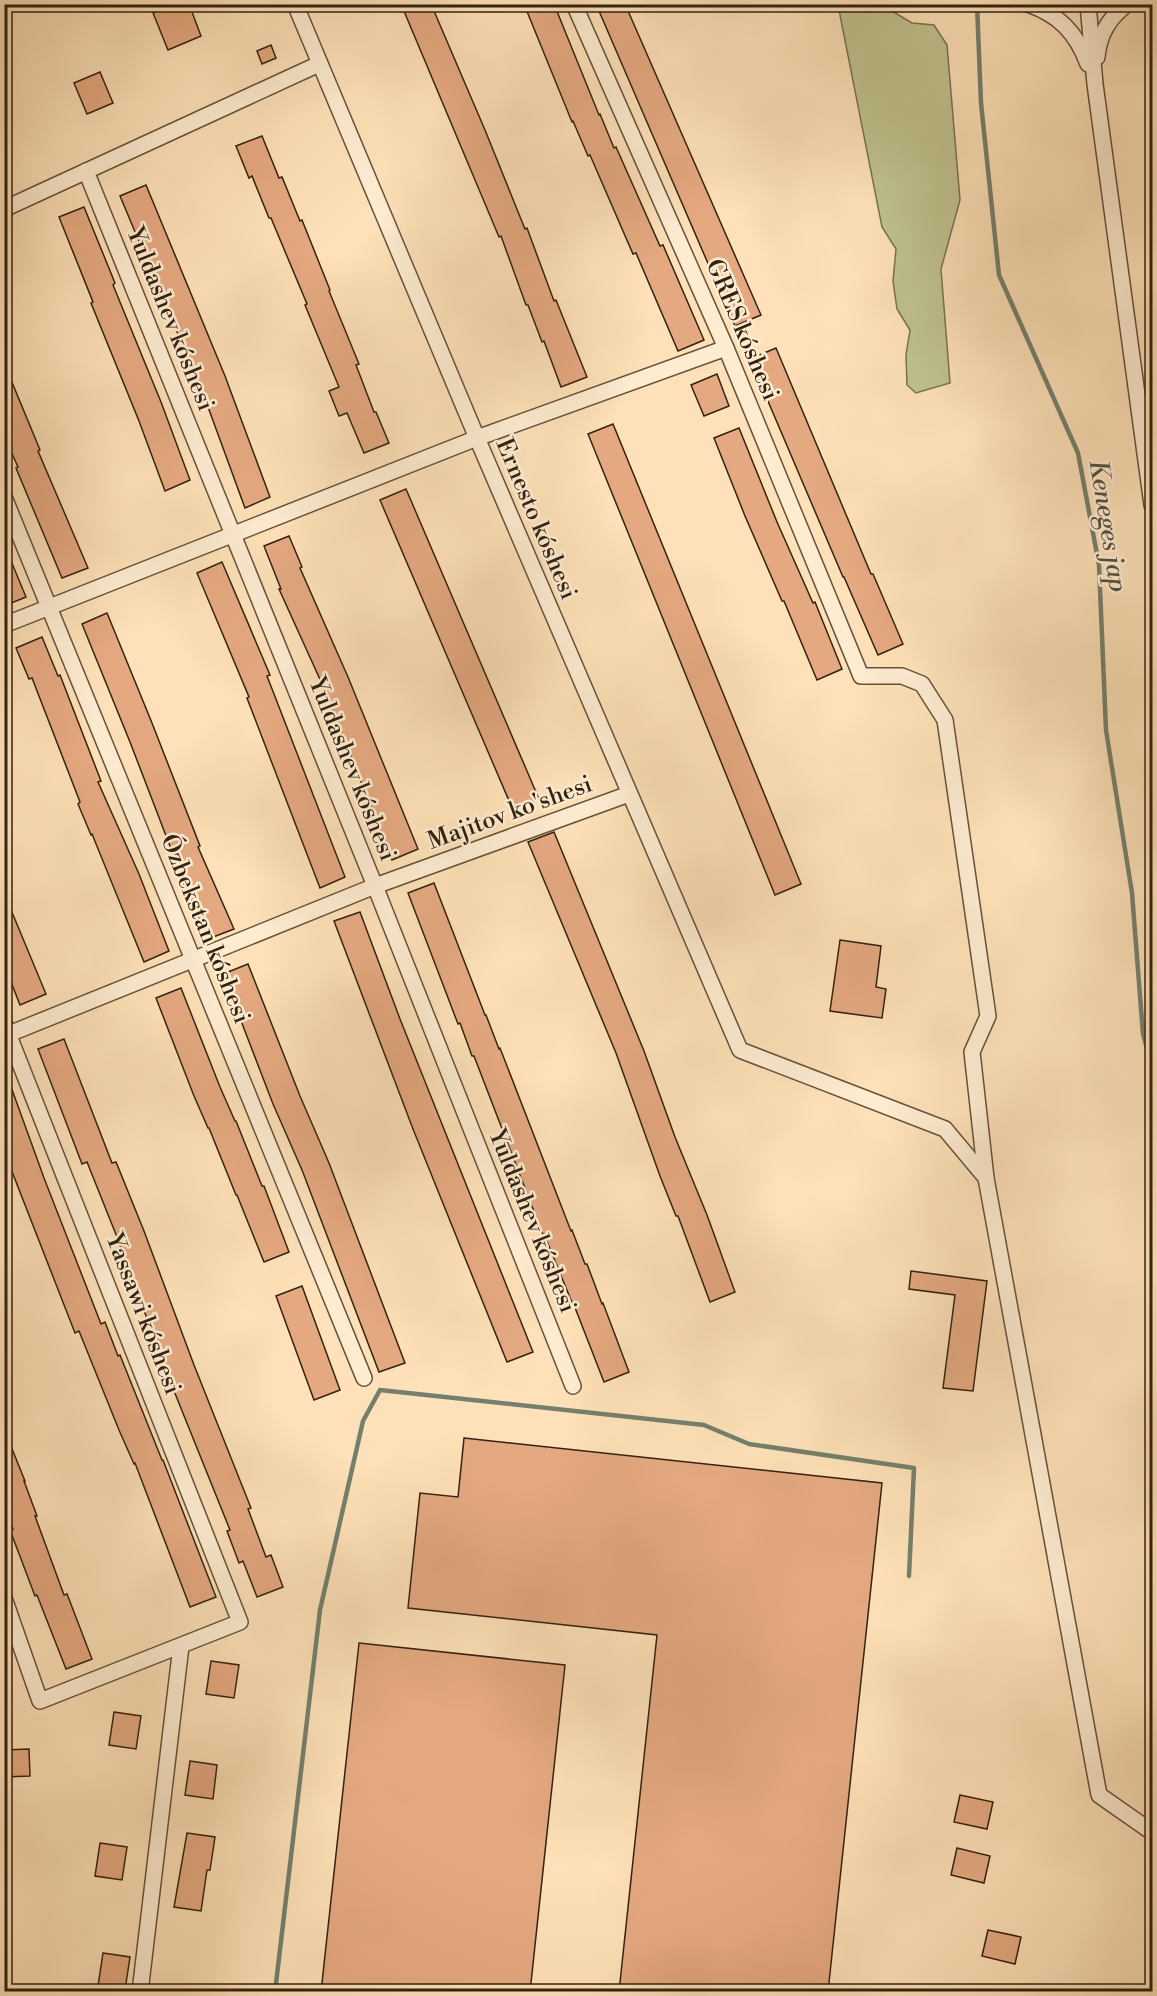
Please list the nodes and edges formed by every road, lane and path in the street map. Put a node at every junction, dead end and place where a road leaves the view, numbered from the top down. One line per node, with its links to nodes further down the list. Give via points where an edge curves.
1 (295, 4): 6 (street, Ernesto kóshesi)
2 (574, 4): 10 (street, GRES kóshesi)
3 (1028, 4): 7 (street, via 1060,20 1081,46)
4 (1088, 4): 7 (street)
5 (1127, 4): 7 (street, via 1112,16 1098,44)
6 (319, 64): 8 (street); 11 (street, Ernesto kóshesi)
7 (1095, 84): 13 (street)
8 (86, 171): 9 (street); 14 (street, Yuldashev kóshesi)
9 (4, 208)
10 (726, 348): 11 (street); 21 (street, GRES kóshesi, via 861,676 902,676 922,684 945,720 988,1017 972,1052)
11 (477, 438): 14 (street); 17 (street, Ernesto kóshesi)
12 (4, 497): 15 (street, Ózbekstan kóshesi)
13 (1152, 506)
14 (233, 534): 15 (street); 18 (street, Yuldashev kóshesi)
15 (49, 607): 16 (street); 19 (street, Ózbekstan kóshesi)
16 (4, 625)
17 (629, 794): 18 (street, Majitov ko'shesi); 21 (street, Ernesto kóshesi, via 740,1050 945,1129)
18 (375, 886): 19 (street, Majitov ko'shesi); 23 (street, Yuldashev kóshesi)
19 (194, 960): 20 (street, Majitov ko'shesi); 22 (street, Ózbekstan kóshesi)
20 (6, 1031): 25 (street, Yassawi kóshesi, via 240,1622)
21 (986, 1178): 26 (street, via 1099,1795)
22 (364, 1378)
23 (573, 1386)
24 (4, 1598): 25 (street, via 40,1701)
25 (181, 1646): 27 (street)
26 (1152, 1832)
27 (140, 1992)

